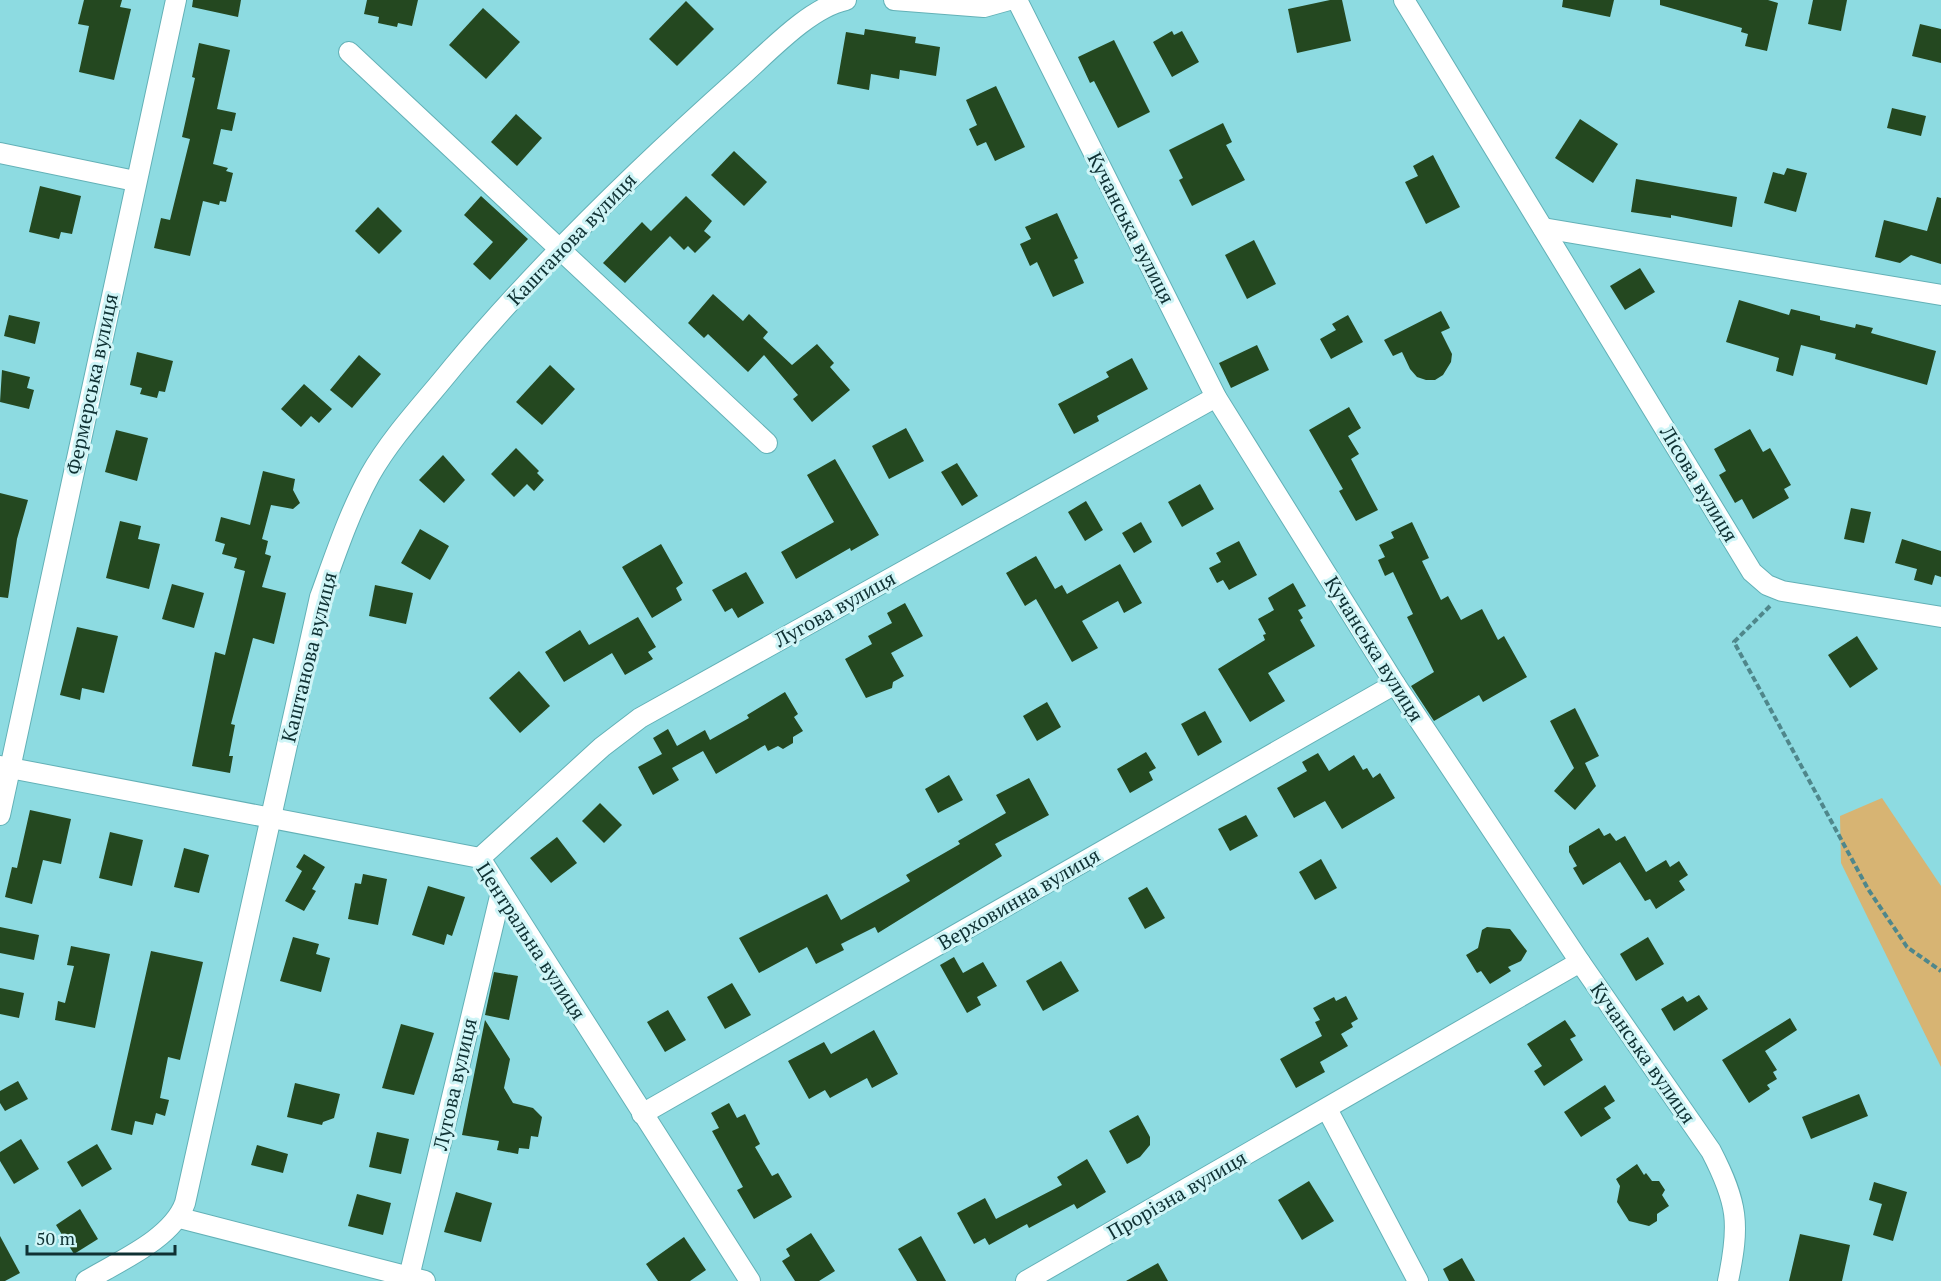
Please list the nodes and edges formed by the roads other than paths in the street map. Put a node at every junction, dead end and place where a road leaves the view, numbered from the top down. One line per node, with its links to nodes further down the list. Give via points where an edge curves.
1 (176, 0): 9 (street, Фермерська вулиця)
2 (846, 0): 11 (street, Каштанова вулиця, via 822,10 797,28 660,148)
3 (894, 0): 4 (street, via 984,7)
4 (1009, 0)
5 (1017, 0): 13 (street, Кучанська вулиця)
6 (1404, 0): 10 (street, Лісова вулиця)
7 (349, 52): 11 (street)
8 (0, 153): 9 (street)
9 (135, 181): 17 (street, Фермерська вулиця)
10 (1543, 228): 12 (street); 15 (street, Лісова вулиця, via 1752,572 1782,591)
11 (558, 248): 14 (street); 19 (street, Каштанова вулиця, via 436,387 370,474 346,525 320,597)
12 (1941, 296)
13 (1216, 397): 16 (street, Кучанська вулиця); 20 (street, Лугова вулиця, via 640,718 602,747)
14 (767, 443)
15 (1941, 617)
16 (1395, 684): 22 (street, Кучанська вулиця); 24 (street, Верховинна вулиця)
17 (5, 767): 18 (street, Фермерська вулиця); 19 (street, Центральна вулиця)
18 (0, 815)
19 (270, 818): 20 (street, Центральна вулиця); 25 (street, Каштанова вулиця)
20 (480, 858): 21 (street, Центральна вулиця)
21 (501, 892): 24 (street, Центральна вулиця); 26 (street, Лугова вулиця)
22 (1580, 962): 23 (street, Прорізна вулиця); 31 (street, Кучанська вулиця, via 1711,1151 1725,1179 1735,1207 1737,1241)
23 (1327, 1109): 29 (street, Прорізна вулиця); 30 (street)
24 (642, 1114): 28 (street, Центральна вулиця)
25 (180, 1218): 26 (street); 27 (street, via 167,1231)
26 (417, 1279)
27 (86, 1281)
28 (750, 1281)
29 (1026, 1281)
30 (1418, 1281)
31 (1728, 1281)

